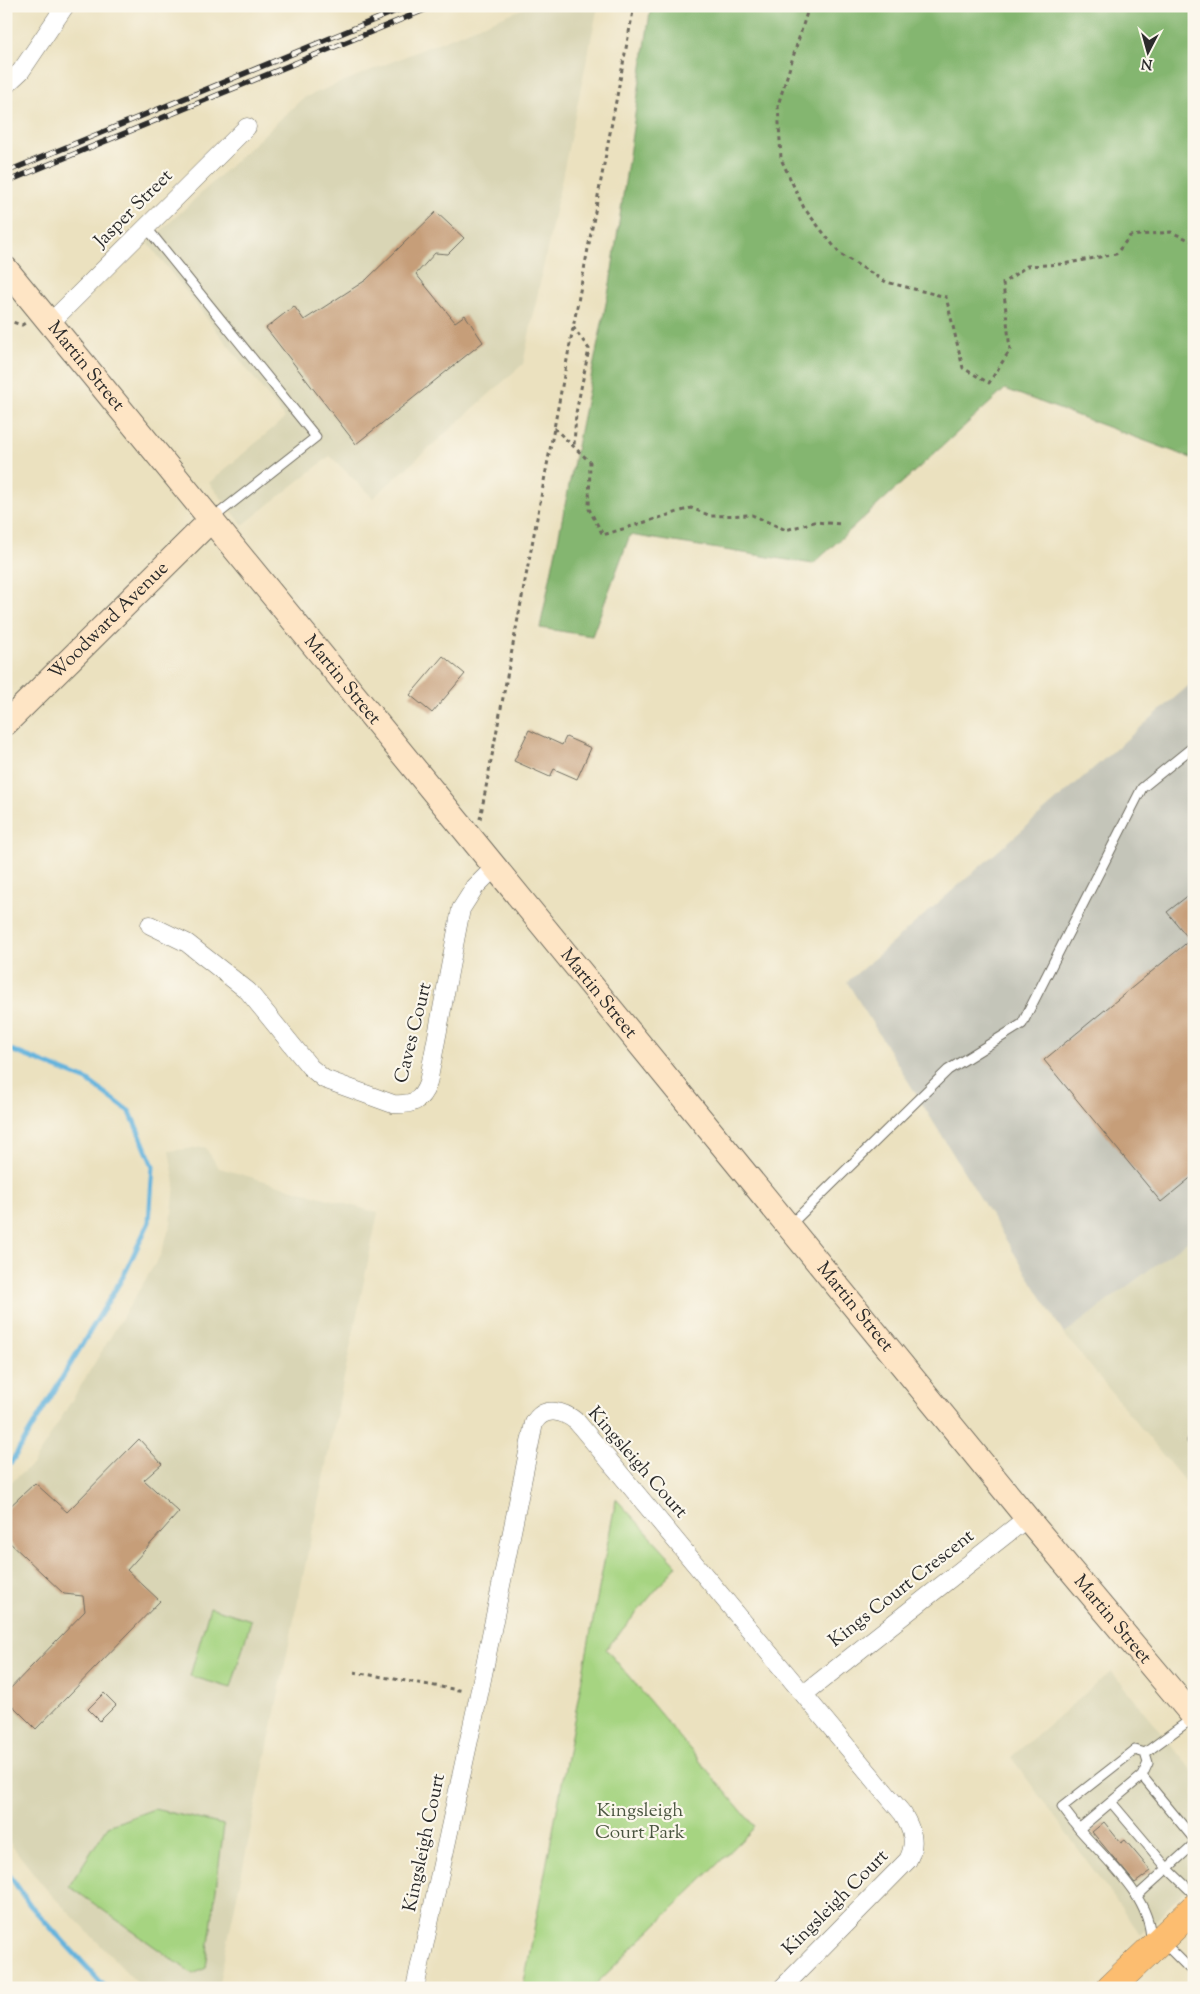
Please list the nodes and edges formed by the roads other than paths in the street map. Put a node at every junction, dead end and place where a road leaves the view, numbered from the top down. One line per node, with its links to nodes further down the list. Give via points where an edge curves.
1 (65, 6): 2 (street, via 21,70)
2 (6, 85)
3 (247, 127): 4 (street, Jasper Street)
4 (146, 227): 6 (street, Jasper Street); 7 (lane, via 316,437)
5 (6, 269): 6 (street, Martin Street)
6 (51, 322): 7 (street, Martin Street)
7 (212, 519): 8 (street, Woodward Avenue); 10 (street, Martin Street)
8 (6, 723)
9 (1194, 746): 12 (lane, via 1142,788 1022,1024 948,1070)
10 (496, 866): 11 (street, Caves Court, via 475,887 462,909 428,1083 423,1095 404,1104 392,1104 324,1079 310,1067 248,991 187,943); 12 (street, Martin Street)
11 (150, 925)
12 (790, 1225): 15 (street, Martin Street)
13 (1194, 1440): 14 (lane)
14 (1194, 1444)
15 (1028, 1518): 16 (street, Kings Court Crescent); 17 (street, Martin Street)
16 (804, 1694): 29 (street, Kingsleigh Court, via 577,1422 567,1415 551,1411 540,1415 534,1423); 30 (street, Kingsleigh Court, via 902,1814 913,1834 914,1843 908,1860)
17 (1194, 1717): 18 (lane)
18 (1145, 1753): 19 (lane, via 1148,1763); 21 (lane, via 1135,1750 1062,1807)
19 (1142, 1776): 20 (lane); 22 (lane)
20 (1111, 1802): 21 (lane); 24 (lane)
21 (1079, 1829): 25 (lane)
22 (1194, 1839)
23 (1194, 1844): 24 (lane)
24 (1167, 1868): 25 (lane); 26 (lane)
25 (1137, 1896): 27 (lane)
26 (1193, 1900): 27 (main road)
27 (1156, 1943): 28 (lane); 31 (main road)
28 (1194, 1973)
29 (415, 1988)
30 (782, 1988)
31 (1110, 1988)

